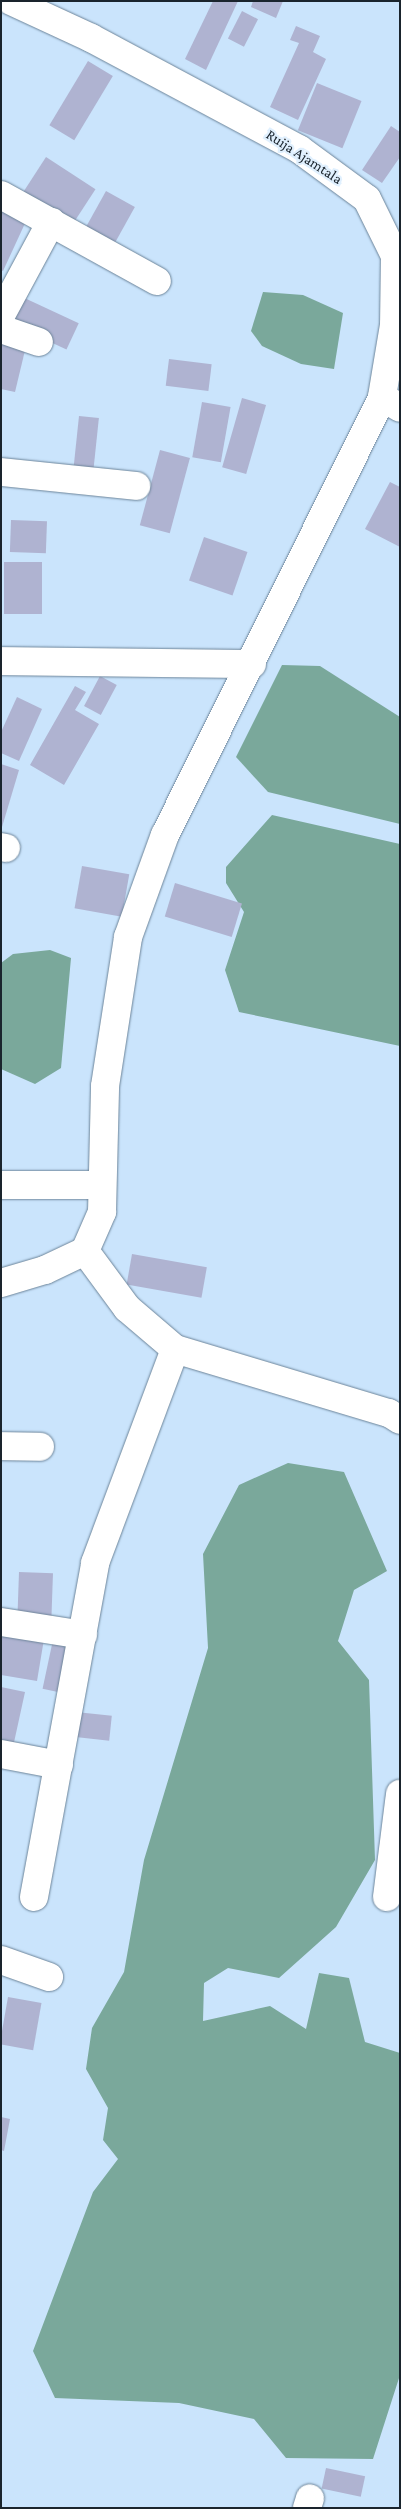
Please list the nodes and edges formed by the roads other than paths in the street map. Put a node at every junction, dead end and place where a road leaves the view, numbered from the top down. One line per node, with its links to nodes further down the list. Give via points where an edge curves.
1 (11, 1): 6 (street, Ruija Ajamtala, via 91,38 299,149 367,198 395,256)
2 (1, 194): 3 (street)
3 (51, 222): 4 (street); 5 (street)
4 (157, 281)
5 (1, 315)
6 (397, 322): 9 (street, Ruija Ajamtala)
7 (1, 329): 8 (street)
8 (39, 342)
9 (391, 403): 13 (street, Ruija Ajamtala)
10 (1, 472): 11 (street)
11 (136, 486)
12 (1, 661): 13 (street)
13 (252, 664): 15 (street, Ruija Ajamtala, via 165,835 128,937 105,1086)
14 (1, 1185): 15 (street)
15 (100, 1185): 16 (street, Ruija Ajamtala, via 102,1212)
16 (85, 1251): 17 (street, via 45,1270); 18 (street, via 127,1308)
17 (1, 1283)
18 (176, 1349): 19 (street, via 389,1413); 23 (street, via 95,1563)
19 (400, 1420)
20 (1, 1446): 21 (street)
21 (40, 1447)
22 (1, 1622): 23 (street)
23 (83, 1635): 25 (street)
24 (1, 1754): 25 (street)
25 (59, 1765): 27 (street)
26 (400, 1794): 28 (street)
27 (34, 1897)
28 (387, 1897)
29 (1, 1960): 30 (street)
30 (49, 1977)

